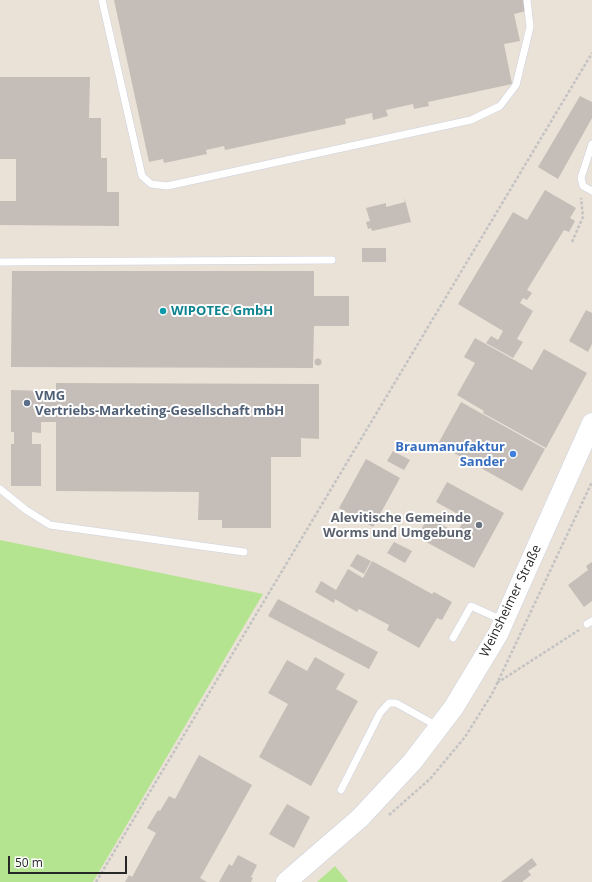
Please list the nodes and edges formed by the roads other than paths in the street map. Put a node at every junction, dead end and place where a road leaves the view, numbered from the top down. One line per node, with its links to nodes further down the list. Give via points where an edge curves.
1 (102, 0): 2 (lane, via 142,176 151,184 167,186 471,120 500,106 516,85 530,27)
2 (527, 0)
3 (592, 144): 4 (lane, via 581,178 583,186)
4 (592, 191)
5 (332, 260): 6 (lane)
6 (0, 262)
7 (592, 423): 10 (main road, Weinsheimer Straße)
8 (0, 489): 9 (lane, via 50,525)
9 (244, 552)
10 (504, 621): 11 (lane, via 471,606); 12 (main road, Weinsheimer Straße, via 454,707)
11 (453, 638)
12 (439, 727): 13 (lane, via 396,704 389,703 380,713); 14 (main road, Weinsheimer Straße, via 413,761 360,818)
13 (341, 790)
14 (286, 882)

